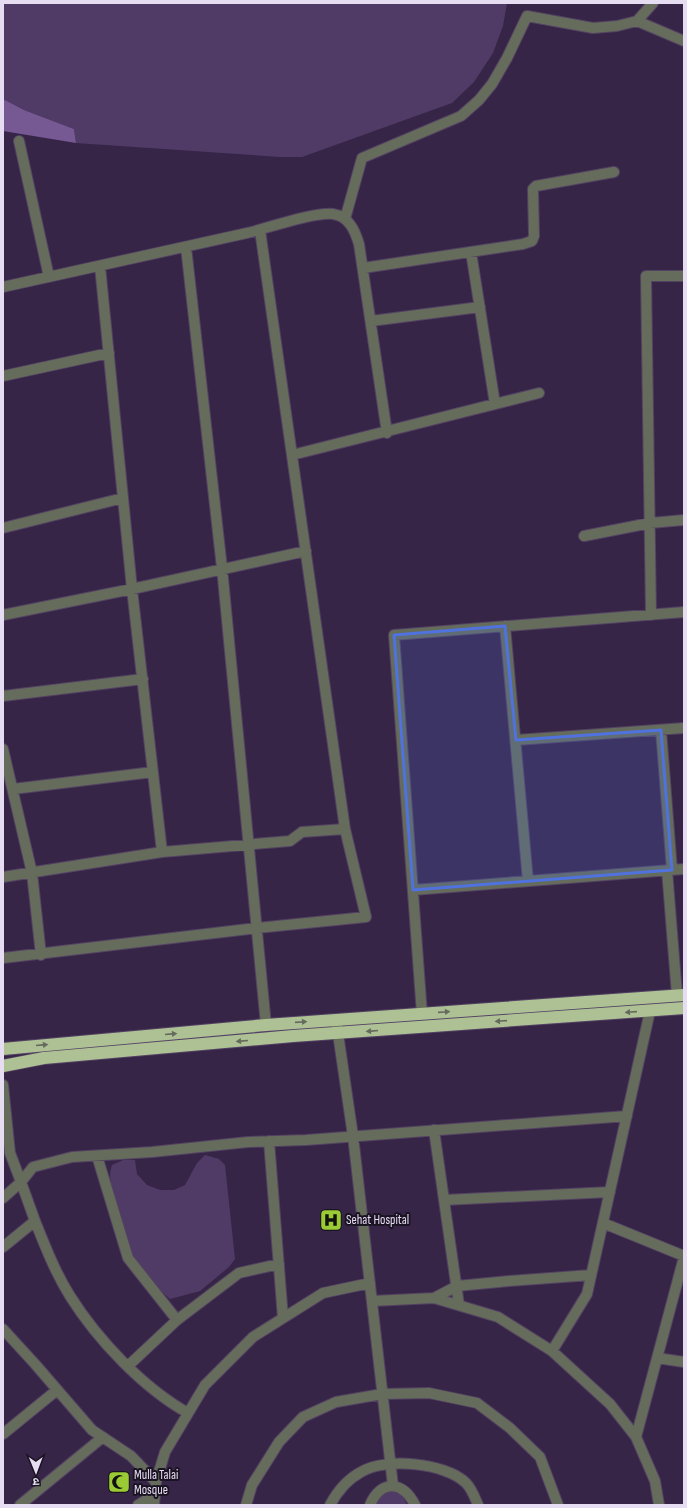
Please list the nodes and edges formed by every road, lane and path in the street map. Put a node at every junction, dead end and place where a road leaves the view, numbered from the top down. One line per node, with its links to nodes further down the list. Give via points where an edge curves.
1 (653, 3): 2 (street)
2 (638, 21): 3 (street); 6 (street, via 593,28 527,16 492,84 461,116 362,158)
3 (684, 41)
4 (19, 141): 13 (street)
5 (614, 172): 9 (street, via 536,186 532,196 532,241)
6 (345, 219): 7 (street, via 334,214 317,215); 11 (street, via 354,229)
7 (260, 230): 8 (street); 22 (street)
8 (186, 247): 10 (street); 29 (street)
9 (471, 252): 11 (street); 15 (street)
10 (100, 266): 13 (street); 17 (street)
11 (363, 268): 16 (street)
12 (684, 276): 25 (street, via 646,276)
13 (49, 277): 14 (street)
14 (3, 287)
15 (480, 307): 16 (street); 20 (street)
16 (371, 321): 21 (street)
17 (109, 353): 18 (street); 23 (street)
18 (3, 376)
19 (539, 393): 20 (street)
20 (495, 404): 21 (street)
21 (387, 433): 22 (street)
22 (292, 455): 28 (street)
23 (123, 498): 26 (street); 30 (street)
24 (684, 520): 25 (street)
25 (650, 523): 27 (street); 33 (street)
26 (3, 528)
27 (584, 536)
28 (306, 551): 29 (street); 43 (street)
29 (222, 568): 30 (street); 44 (street)
30 (132, 589): 32 (street); 35 (street)
31 (684, 612): 33 (street)
32 (3, 615)
33 (651, 615): 34 (street)
34 (505, 626): 39 (street); 51 (street, via 394,634)
35 (142, 679): 36 (street); 41 (street)
36 (3, 696)
37 (684, 728): 38 (street)
38 (661, 730): 39 (street); 47 (street)
39 (516, 740): 50 (street)
40 (3, 749): 42 (street)
41 (153, 772): 42 (street); 45 (street)
42 (12, 789): 48 (street)
43 (345, 829): 44 (street, via 302,832 290,841); 52 (street, via 366,917)
44 (249, 845): 45 (street); 52 (street)
45 (162, 852): 48 (street)
46 (684, 869): 47 (street)
47 (670, 870): 50 (street); 55 (street)
48 (32, 873): 49 (street); 53 (street)
49 (3, 877)
50 (528, 881): 51 (street)
51 (413, 890): 58 (street)
52 (257, 928): 53 (street); 60 (street)
53 (41, 954): 54 (street)
54 (3, 958)
55 (681, 995): 58 (highway, one-way to 55)
56 (684, 1008): 57 (highway)
57 (650, 1011): 61 (highway, one-way to 61); 65 (street)
58 (422, 1014): 59 (highway)
59 (336, 1020): 60 (highway, one-way to 59); 61 (street)
60 (266, 1025): 62 (highway, one-way to 60)
61 (338, 1034): 63 (highway, one-way to 63, via 44,1058); 67 (street)
62 (3, 1049)
63 (3, 1066)
64 (3, 1085): 70 (street, via 10,1153)
65 (627, 1116): 66 (street); 71 (street)
66 (434, 1130): 67 (street); 73 (street)
67 (353, 1136): 68 (street); 81 (street)
68 (269, 1141): 69 (street); 78 (street)
69 (97, 1156): 70 (street, via 72,1157 33,1167); 87 (street, via 128,1258)
70 (21, 1182): 72 (street); 74 (street)
71 (610, 1192): 73 (street); 75 (street)
72 (3, 1198)
73 (444, 1200): 82 (street)
74 (35, 1221): 76 (street); 93 (street, via 69,1295 89,1324)
75 (602, 1223): 77 (street); 79 (street)
76 (3, 1247)
77 (684, 1257): 80 (street)
78 (279, 1264): 86 (street); 87 (street, via 239,1273)
79 (591, 1275): 82 (street); 90 (street, via 587,1294)
80 (682, 1275): 91 (street)
81 (370, 1283): 84 (street); 86 (street, via 323,1293)
82 (457, 1286): 83 (street); 85 (street)
83 (434, 1298): 84 (street); 85 (street)
84 (372, 1301): 95 (street)
85 (459, 1305): 90 (street, via 498,1317)
86 (283, 1318): 96 (street, via 253,1337 205,1385)
87 (176, 1320): 93 (street)
88 (3, 1329): 89 (street)
89 (7, 1341): 94 (street)
90 (552, 1351): 99 (street, via 610,1404)
91 (657, 1358): 92 (street); 99 (street)
92 (684, 1362)
93 (128, 1366): 96 (street, via 175,1406)
94 (57, 1390): 97 (street); 98 (street, via 92,1430)
95 (382, 1394): 100 (street); 106 (street, via 336,1402 303,1418 279,1442 252,1485); 111 (street, via 428,1393 477,1403 510,1428 540,1457)
96 (188, 1413): 101 (street, via 165,1452)
97 (3, 1434)
98 (103, 1437): 101 (street, via 131,1456); 104 (street)
99 (636, 1437): 112 (street, via 655,1481)
100 (390, 1463): 102 (street); 107 (street, via 362,1471 336,1493); 110 (street, via 413,1464 448,1472 466,1483)
101 (156, 1482): 103 (street)
102 (393, 1486): 108 (street, via 381,1488 374,1495); 109 (street, via 404,1489)
103 (154, 1500): 105 (street)
104 (20, 1505)
105 (138, 1505)
106 (246, 1505)
107 (330, 1505)
108 (370, 1505)
109 (415, 1505)
110 (478, 1505)
111 (558, 1505)
112 (659, 1505)

